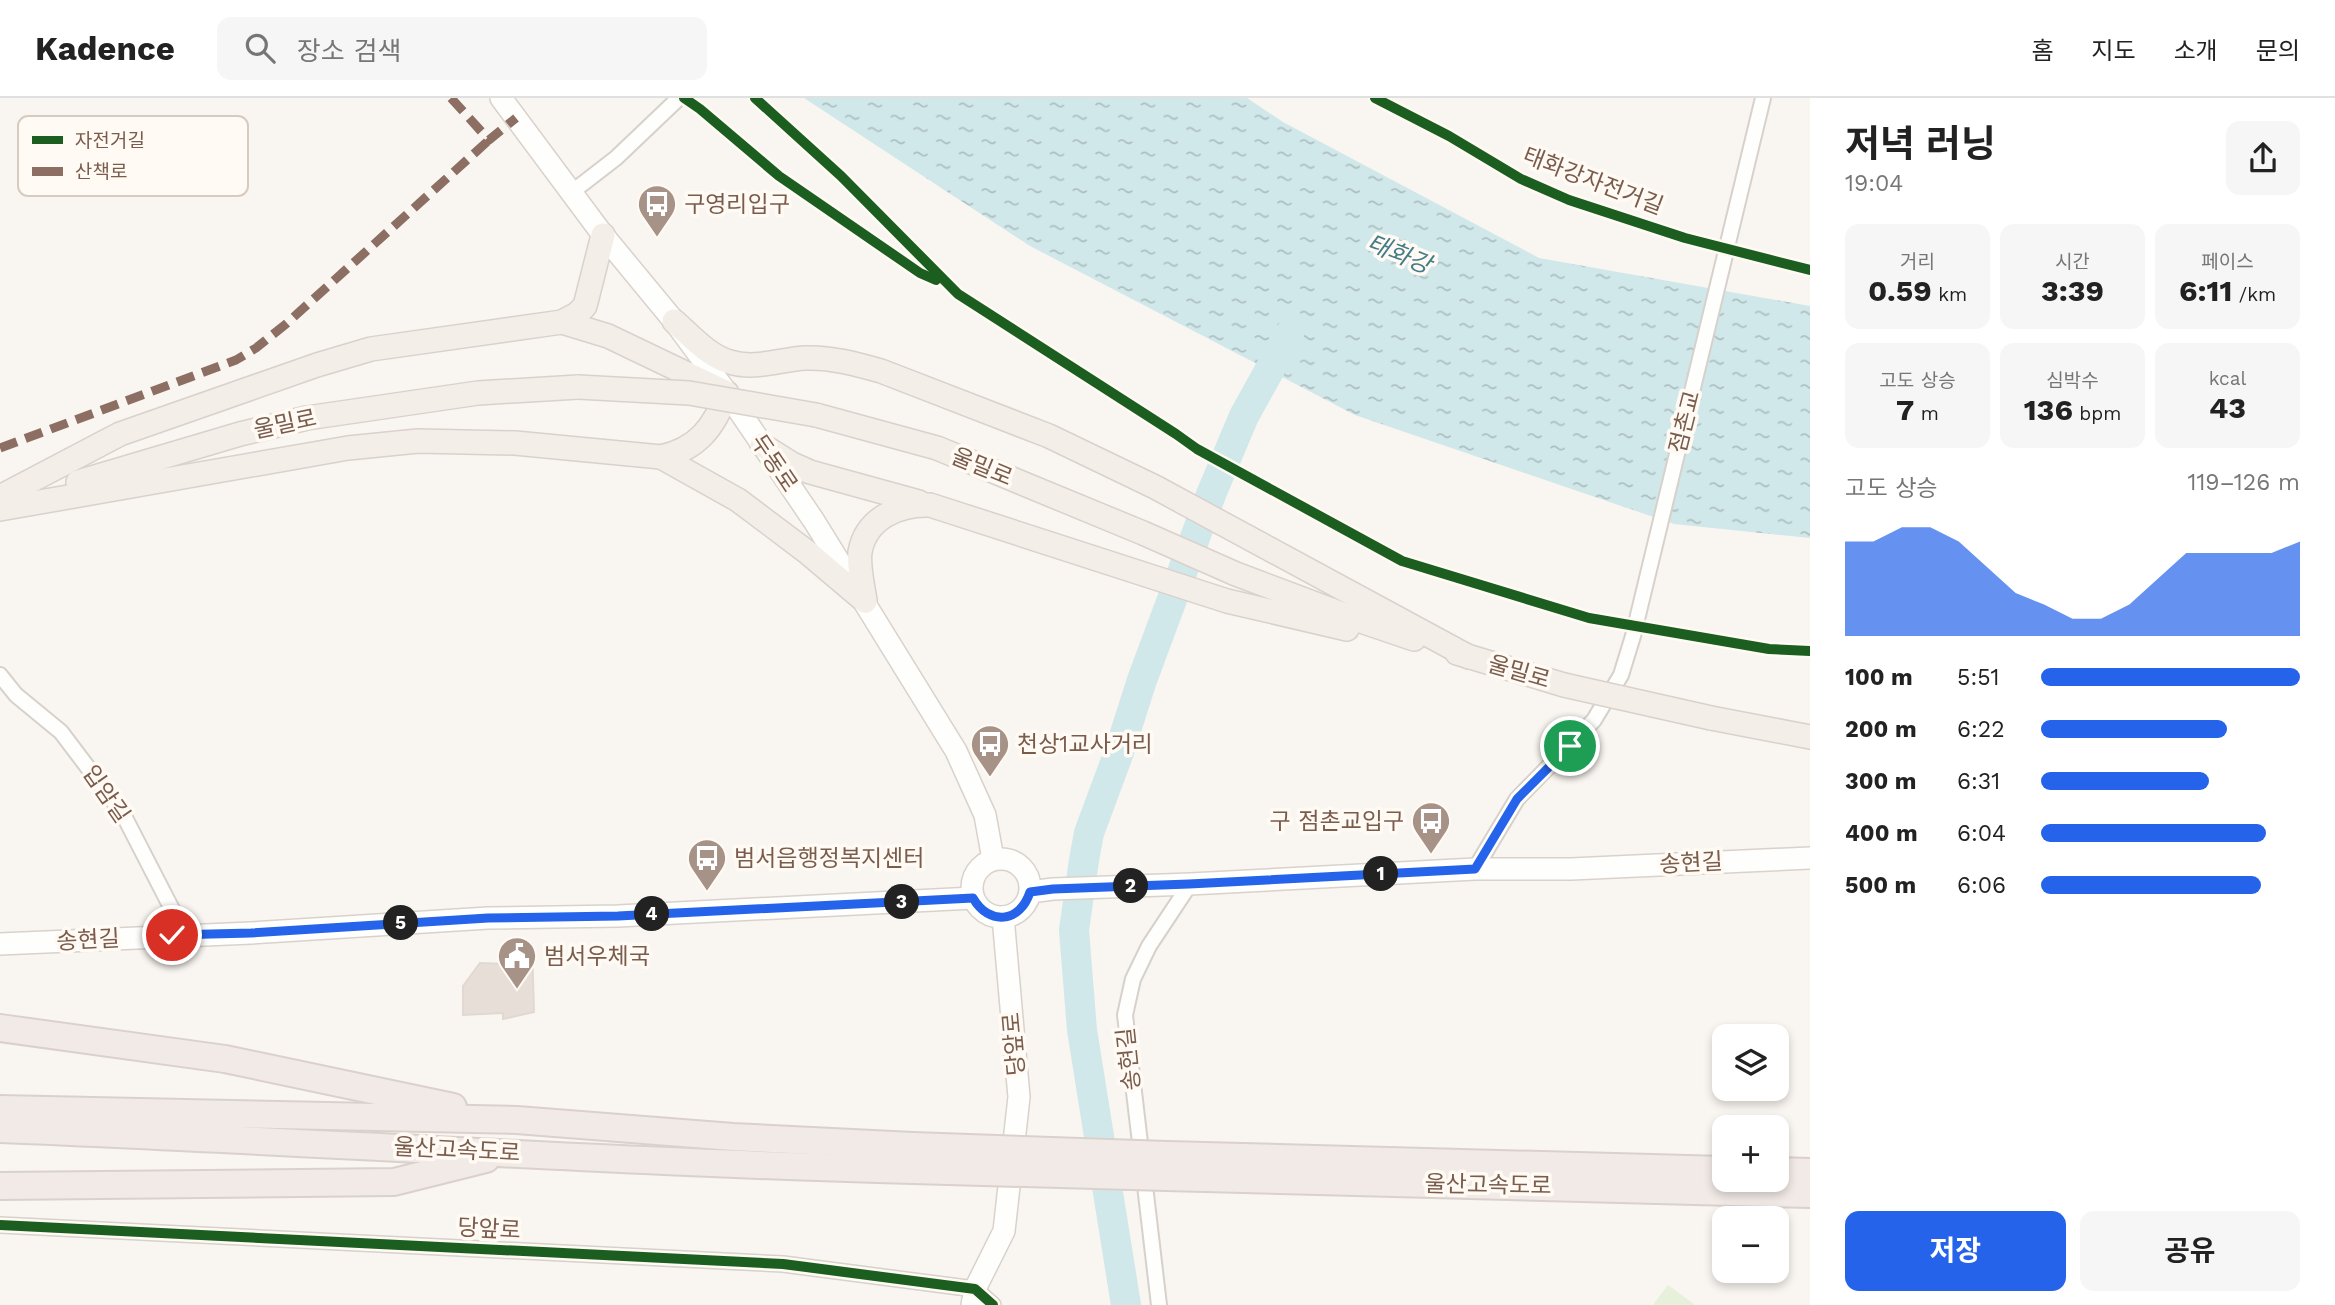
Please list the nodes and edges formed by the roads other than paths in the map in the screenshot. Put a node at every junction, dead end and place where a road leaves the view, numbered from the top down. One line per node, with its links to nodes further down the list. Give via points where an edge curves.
1 (501, 98): 4 (main road, 두동로)
2 (1762, 98): 21 (street, 점촌교, via 1621,675 1594,720 1517,799)
3 (678, 99): 4 (street)
4 (572, 192): 5 (main road, 두동로)
5 (603, 235): 6 (main road, 두동로); 7 (main road, via 585,306)
6 (674, 321): 8 (main road, via 731,363); 9 (main road, 두동로)
7 (562, 323): 9 (main road, via 608,336); 12 (main road, via 371,349 317,365 120,435)
8 (796, 358): 9 (main road, via 740,380 732,388); 16 (main road, via 831,359 881,371 1049,436 1155,487)
9 (731, 399): 10 (main road, 두동로); 11 (main road, via 694,444)
10 (762, 444): 13 (main road, via 810,472); 15 (main road, 두동로)
11 (661, 457): 14 (main road, via 515,443 418,441 348,447); 15 (main road, via 738,500)
12 (0, 497)
13 (930, 505): 15 (main road, via 898,508 865,537 860,554); 16 (main road, via 1227,601)
14 (0, 507): 16 (main road, 울밀로, bridge, via 307,418 478,393 578,387 689,393 816,415 937,449 1236,574)
15 (865, 601): 20 (main road, 두동로, via 956,751 985,815)
16 (1469, 657): 18 (main road, 울밀로, bridge, via 1564,685)
17 (0, 675): 26 (street, 입암길, via 16,695 61,732 122,814)
18 (1810, 737)
19 (1810, 858): 21 (main road, 송현길)
20 (993, 859): 23 (main road, via 1021,866); 24 (main road, via 973,878)
21 (1475, 869): 22 (main road)
22 (1189, 884): 23 (main road); 43 (street, 송현길, via 1149,946 1133,979 1125,1015)
23 (1030, 892): 25 (main road, via 1021,909)
24 (973, 898): 25 (main road, via 985,913); 26 (main road, 송현길)
25 (1003, 917): 41 (main road, 당앞로, via 1019,1097 1004,1231)
26 (183, 935): 27 (main road, 송현길)
27 (0, 944)
28 (0, 1028): 30 (highway, via 225,1059)
29 (0, 1109): 30 (highway, 울산고속도로)
30 (516, 1120): 33 (highway, 울산고속도로, via 733,1137)
31 (0, 1129): 32 (highway, 울산고속도로)
32 (512, 1153): 33 (highway, 울산고속도로, via 765,1166); 38 (highway, via 394,1182)
33 (913, 1158): 34 (highway, bridge)
34 (1167, 1166): 35 (highway, 울산고속도로); 39 (highway, 울산고속도로)
35 (1712, 1170)
36 (1789, 1171): 37 (highway)
37 (1810, 1172)
38 (0, 1186)
39 (1810, 1194)
40 (0, 1225): 41 (street, 당앞로, via 783,1264)
41 (973, 1297): 42 (street)
42 (993, 1305)
43 (1159, 1305)

